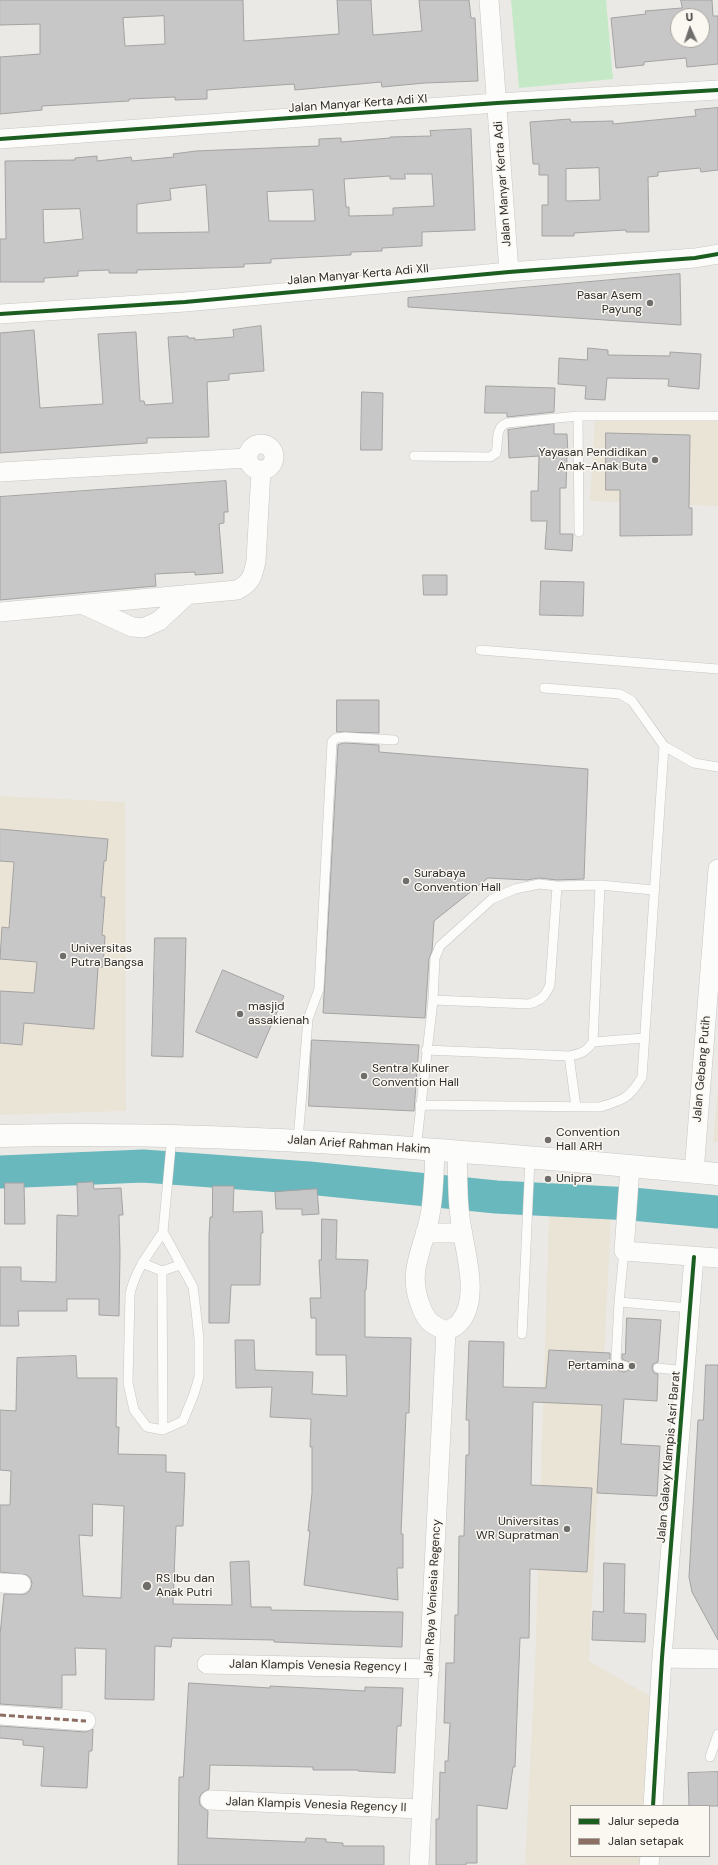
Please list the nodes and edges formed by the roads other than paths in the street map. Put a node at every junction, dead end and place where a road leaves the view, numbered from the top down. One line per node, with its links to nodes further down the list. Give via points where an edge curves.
1 (489, 0): 3 (street, Jalan Manyar Kerta Adi)
2 (718, 90): 3 (street, Jalan Manyar Kerta Adi XI)
3 (497, 103): 4 (street, Jalan Manyar Kerta Adi XI); 6 (street, Jalan Manyar Kerta Adi)
4 (0, 140)
5 (718, 254): 6 (street, Jalan Manyar Kerta Adi XII)
6 (509, 272): 7 (street, Jalan Manyar Kerta Adi XII, via 185,302)
7 (0, 314)
8 (578, 416): 9 (lane); 10 (lane, via 501,425 496,453 490,458); 12 (lane)
9 (718, 416)
10 (414, 456)
11 (0, 472): 13 (street, via 254,464 256,561 250,582 237,590)
12 (579, 532)
13 (188, 594): 14 (street); 14 (street, via 159,621 143,628 132,627)
14 (82, 604): 15 (street)
15 (0, 612)
16 (480, 650): 17 (lane)
17 (718, 669)
18 (544, 688): 20 (lane, via 620,694 632,701)
19 (394, 740): 34 (lane, via 336,738 332,742 319,988 308,1019)
20 (664, 746): 21 (lane, via 694,763); 25 (lane)
21 (718, 767)
22 (718, 869): 39 (street, Jalan Gebang Putih)
23 (600, 885): 24 (lane); 25 (lane); 28 (lane)
24 (557, 886): 26 (lane, via 539,884 515,888 492,899 440,946 435,958); 26 (lane, via 550,985 546,996 529,1004)
25 (653, 890): 27 (lane)
26 (433, 1000): 29 (lane)
27 (644, 1038): 28 (lane); 32 (lane, via 642,1077 634,1091 622,1101 600,1107)
28 (592, 1042): 30 (lane, via 588,1049 580,1054)
29 (426, 1050): 30 (lane); 31 (lane)
30 (569, 1056): 32 (lane)
31 (420, 1105): 32 (lane); 36 (lane)
32 (576, 1107)
33 (0, 1136): 35 (main road, Jalan Arief Rahman Hakim, via 67,1134)
34 (298, 1140): 35 (main road, Jalan Arief Rahman Hakim); 36 (main road, Jalan Arief Rahman Hakim)
35 (172, 1146): 43 (lane)
36 (426, 1150): 37 (main road, Jalan Arief Rahman Hakim); 44 (street, via 433,1181 430,1215)
37 (457, 1153): 38 (main road, Jalan Arief Rahman Hakim); 42 (street)
38 (530, 1159): 41 (main road, Jalan Arief Rahman Hakim); 54 (lane)
39 (694, 1172): 40 (main road, Jalan Arief Rahman Hakim); 41 (main road, Jalan Arief Rahman Hakim)
40 (718, 1174)
41 (629, 1175): 45 (street)
42 (461, 1225): 44 (street); 53 (street, via 468,1262 470,1292 467,1311 459,1324)
43 (163, 1232): 48 (lane); 49 (lane)
44 (425, 1233): 53 (street, via 414,1276 416,1294 424,1316 431,1324)
45 (624, 1250): 46 (street); 51 (lane)
46 (694, 1257): 47 (street); 52 (street, Jalan Galaxy Klampis Asri Barat)
47 (718, 1258)
48 (142, 1263): 50 (lane); 58 (lane, via 132,1282 130,1294 128,1383 134,1410 147,1427)
49 (180, 1265): 50 (lane); 58 (lane, via 193,1287 199,1339 199,1377 183,1421)
50 (162, 1271): 58 (lane)
51 (619, 1302): 52 (lane); 55 (lane, via 616,1360 618,1365)
52 (690, 1308): 57 (street, Jalan Galaxy Klampis Asri Barat)
53 (446, 1331): 64 (street, Jalan Raya Veniesia Regency)
54 (522, 1334)
55 (625, 1366)
56 (658, 1368): 57 (lane)
57 (686, 1371): 61 (street, Jalan Galaxy Klampis Asri Barat)
58 (163, 1430)
59 (0, 1582): 60 (street)
60 (21, 1584)
61 (662, 1658): 62 (street); 70 (street, Jalan Galaxy Klampis Asri Barat)
62 (718, 1658)
63 (207, 1664): 64 (street, Jalan Klampis Venesia Regency I)
64 (430, 1669): 71 (street, Jalan Raya Veniesia Regency)
65 (0, 1715): 66 (street)
66 (86, 1721)
67 (718, 1734): 68 (lane)
68 (710, 1757)
69 (210, 1800): 71 (street, Jalan Klampis Venesia Regency II)
70 (653, 1805)
71 (421, 1809): 72 (street, Jalan Raya Veniesia Regency)
72 (419, 1865)

